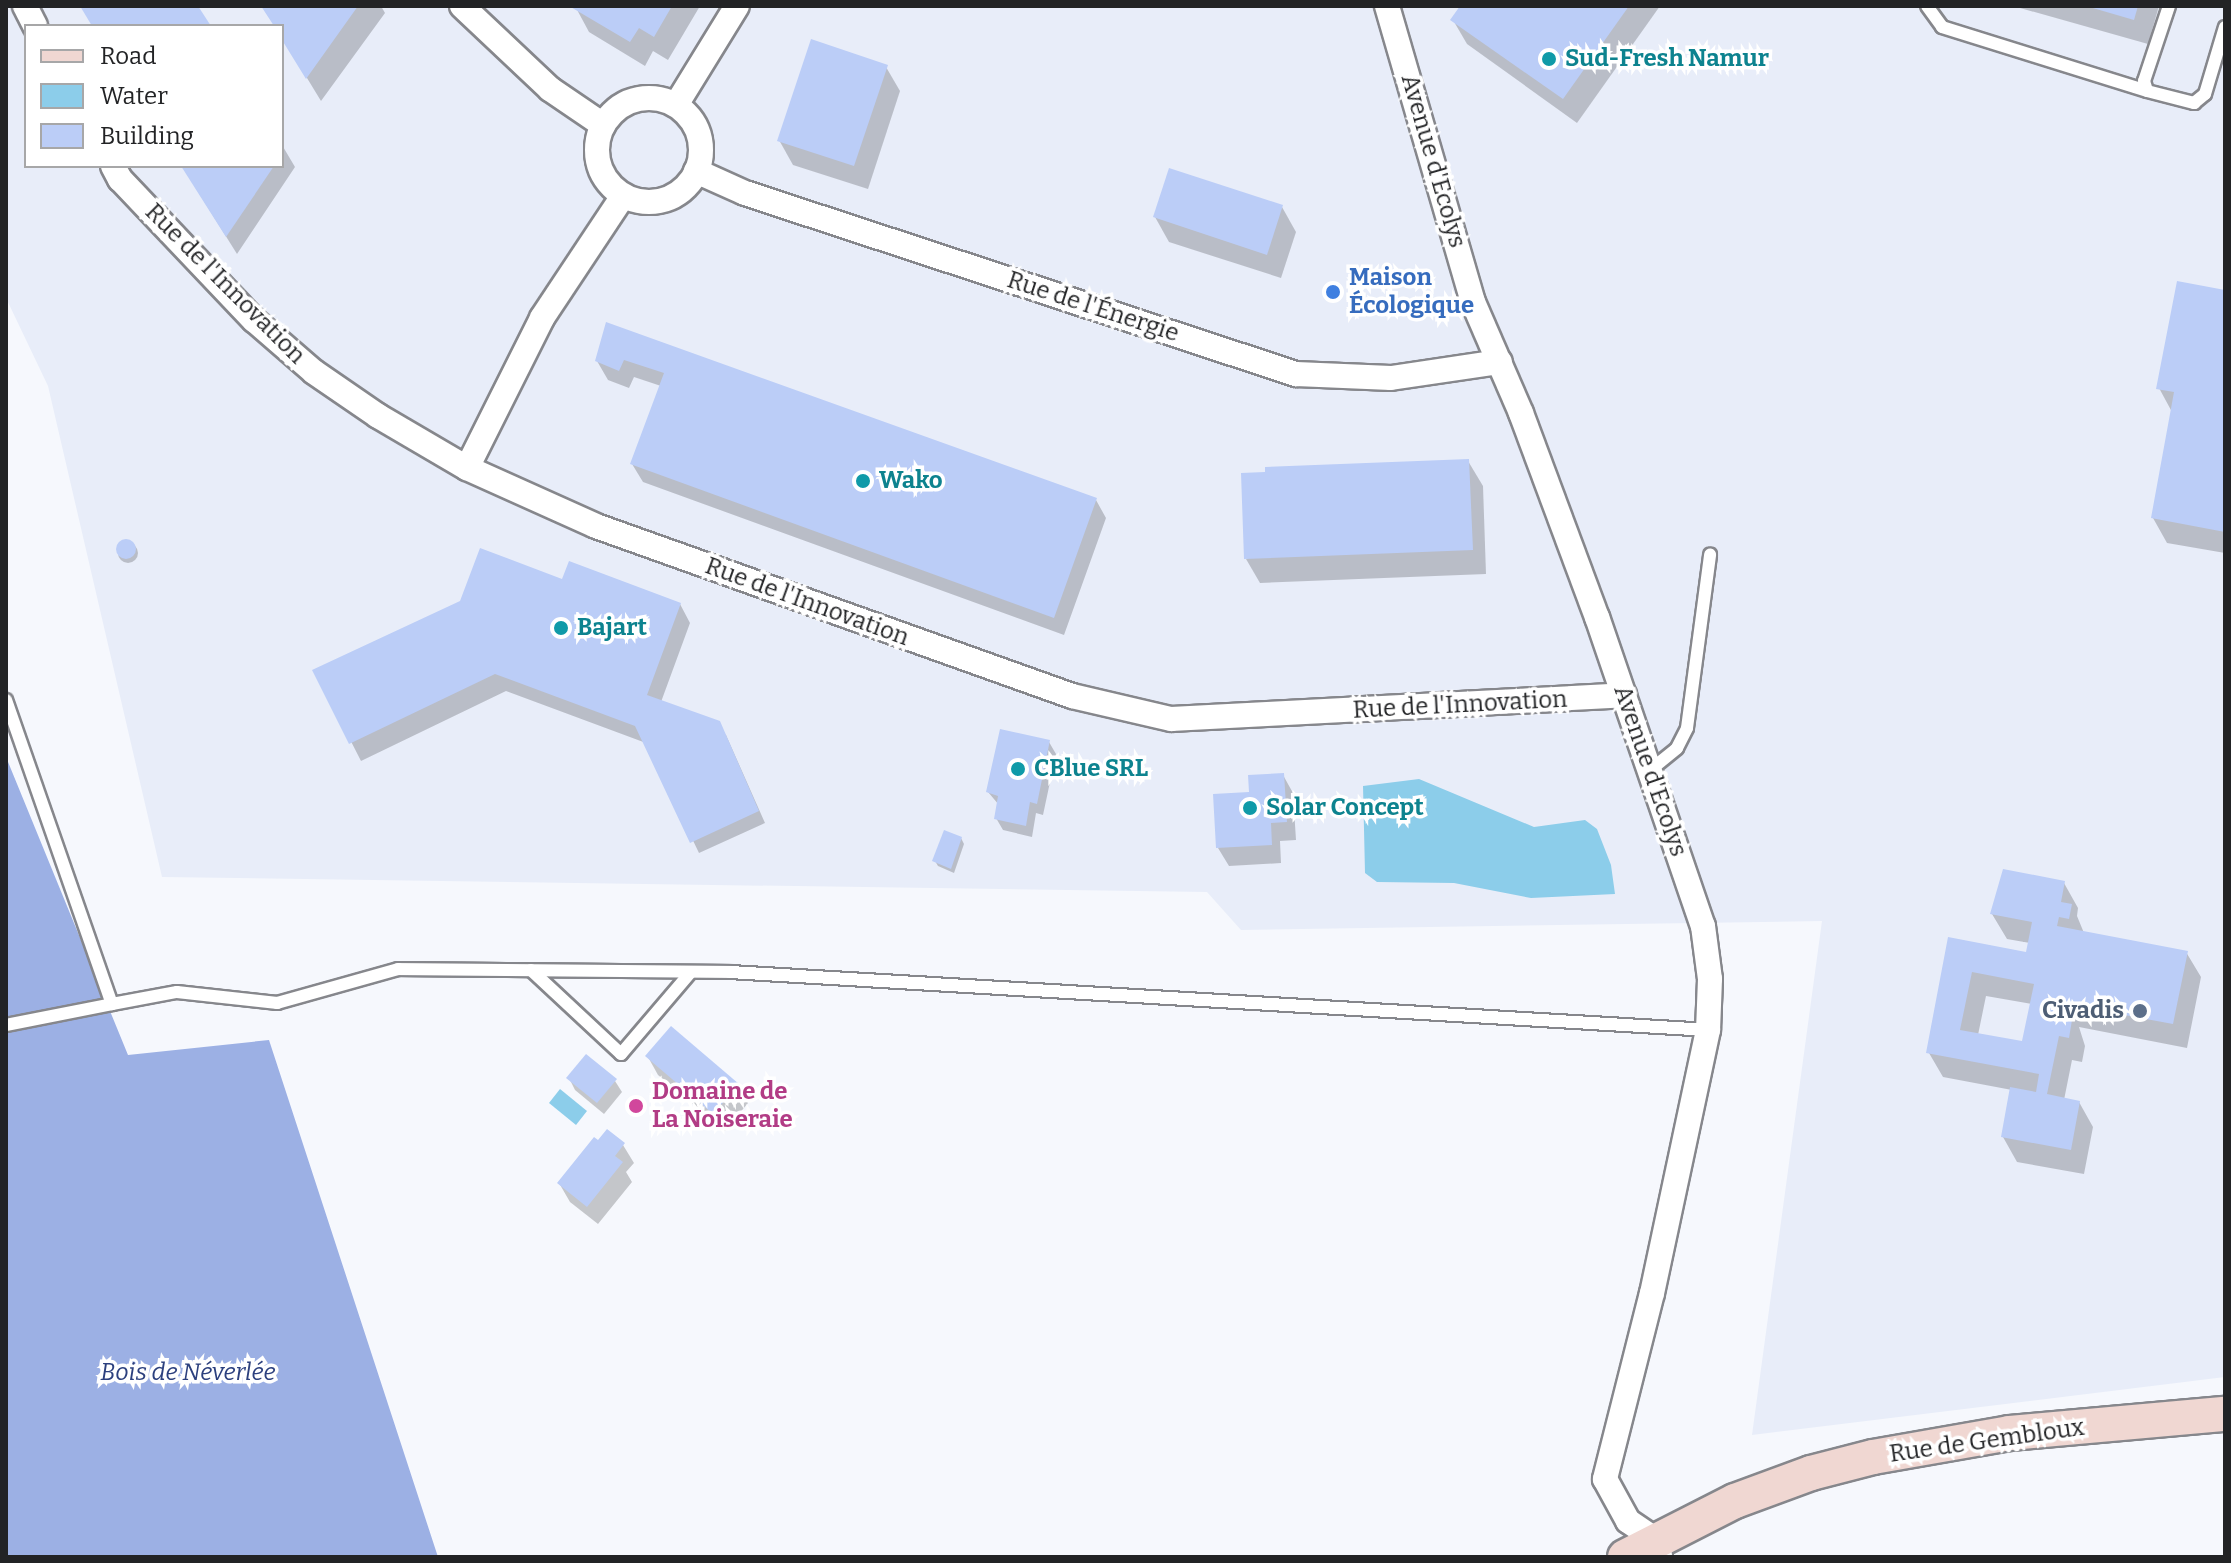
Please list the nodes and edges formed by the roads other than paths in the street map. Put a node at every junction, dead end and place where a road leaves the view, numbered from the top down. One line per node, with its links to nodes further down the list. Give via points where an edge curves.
1 (25, 6): 7 (street)
2 (462, 6): 11 (street, via 550,89)
3 (737, 6): 10 (street)
4 (1387, 6): 15 (street, Avenue d'Ecolys, via 1473,302)
5 (1927, 6): 9 (lane, via 1942,27)
6 (2169, 6): 9 (lane, via 2144,81)
7 (34, 24)
8 (2225, 27): 9 (lane, via 2205,94 2194,103)
9 (2147, 91)
10 (676, 105): 11 (street, via 650,98 632,101); 13 (street, via 699,135)
11 (603, 125): 14 (street, via 597,160 606,181)
12 (114, 168): 16 (street, Rue de l'Innovation, via 254,320 314,372)
13 (696, 171): 14 (street, via 682,191 663,201); 15 (street, Rue de l'Énergie, via 745,193 1296,374 1391,378)
14 (623, 196): 16 (street, via 542,318)
15 (1500, 362): 18 (street, Avenue d'Ecolys)
16 (467, 468): 18 (street, Rue de l'Innovation, via 596,526 1057,691 1171,719)
17 (1710, 555): 20 (lane, via 1687,728 1677,748)
18 (1624, 695): 20 (street, Avenue d'Ecolys)
19 (6, 700): 23 (lane)
20 (1649, 771): 25 (street, Avenue d'Ecolys, via 1703,926 1710,979)
21 (531, 970): 22 (lane); 22 (lane, via 621,1054); 23 (lane, via 398,969 277,1003 177,992)
22 (690, 973): 25 (lane)
23 (112, 1004): 24 (lane)
24 (6, 1025)
25 (1708, 1030): 27 (street, Avenue d'Ecolys, via 1652,1293 1605,1479 1628,1521)
26 (2225, 1414): 27 (main road, Rue de Gembloux, via 2010,1433 1873,1457 1735,1501)
27 (1658, 1548): 28 (main road, Rue de Gembloux)
28 (1625, 1557)

